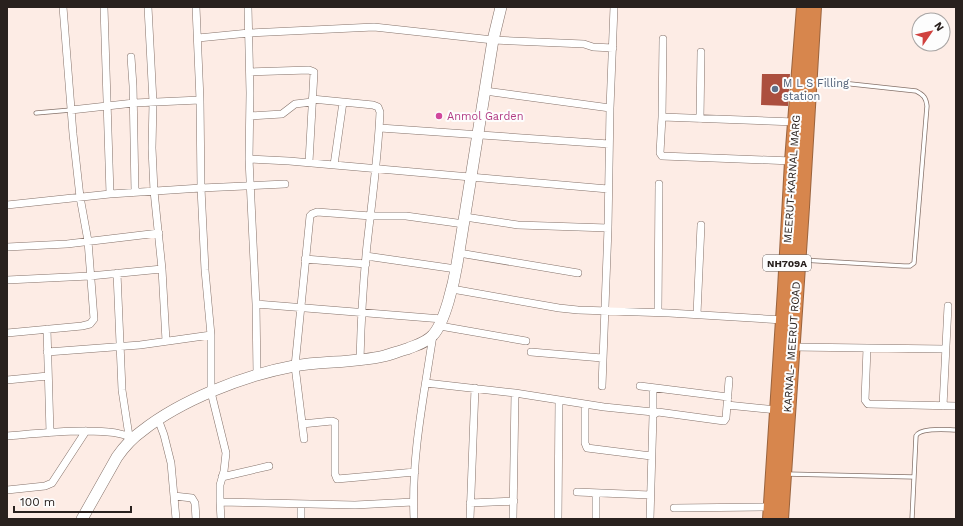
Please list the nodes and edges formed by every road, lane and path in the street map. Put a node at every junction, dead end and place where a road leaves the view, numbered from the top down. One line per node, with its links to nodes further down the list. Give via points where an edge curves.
1 (63, 7): 27 (street)
2 (104, 7): 25 (street)
3 (148, 7): 22 (street)
4 (196, 7): 11 (street)
5 (248, 7): 10 (street)
6 (501, 7): 13 (street)
7 (614, 7): 14 (street)
8 (804, 7): 18 (highway, MEERUT-KARNAL MARG / NH709A)
9 (814, 7): 18 (highway, KARNAL- MEERUT ROAD / NH709A)
10 (249, 33): 11 (street); 13 (street, via 374,28); 17 (street)
11 (198, 38): 20 (street)
12 (663, 39): 30 (street)
13 (493, 40): 14 (street, via 584,44); 19 (street)
14 (612, 48): 26 (street)
15 (701, 52): 31 (street)
16 (131, 56): 24 (street)
17 (250, 72): 21 (street, via 311,70 314,74); 29 (street)
18 (804, 79): 32 (highway, MEERUT-KARNAL MARG / NH709A); 62 (highway, KARNAL- MEERUT ROAD / NH709A); 62 (lane, via 916,91 926,99 927,106 914,263 904,266)
19 (485, 91): 26 (street); 34 (street)
20 (200, 100): 22 (street); 45 (street)
21 (312, 101): 23 (street); 29 (street, via 295,104 282,114); 37 (street)
22 (153, 102): 24 (street); 47 (street)
23 (343, 102): 33 (street, via 376,105 380,109); 39 (street)
24 (134, 103): 25 (street); 48 (street)
25 (106, 105): 27 (street); 49 (street)
26 (610, 108): 35 (street)
27 (71, 110): 28 (lane); 50 (street)
28 (36, 113)
29 (250, 116): 36 (street)
30 (662, 117): 31 (street); 38 (street, via 660,153 664,157)
31 (700, 119): 32 (street)
32 (795, 122): 38 (highway, MEERUT-KARNAL MARG / NH709A)
33 (380, 128): 34 (street); 40 (street)
34 (478, 136): 35 (street); 41 (street)
35 (609, 144): 46 (street)
36 (249, 159): 37 (street); 44 (street)
37 (309, 162): 39 (street)
38 (792, 162): 78 (highway, MEERUT-KARNAL MARG / NH709A)
39 (334, 165): 40 (street)
40 (377, 168): 41 (street); 52 (street)
41 (471, 177): 46 (street); 53 (street)
42 (285, 184): 44 (street)
43 (660, 184): 76 (street)
44 (250, 186): 45 (street); 71 (street)
45 (201, 188): 47 (street); 82 (street)
46 (608, 189): 55 (street)
47 (154, 191): 48 (street); 56 (street)
48 (135, 192): 49 (street)
49 (110, 194): 50 (street)
50 (80, 197): 51 (street); 57 (street)
51 (7, 205)
52 (371, 216): 53 (street); 60 (street); 61 (street, via 316,212 312,214 308,222)
53 (464, 220): 55 (street); 59 (street)
54 (701, 225): 77 (street)
55 (608, 228): 74 (street)
56 (159, 232): 57 (street); 64 (street)
57 (88, 241): 58 (street); 68 (street)
58 (7, 247)
59 (459, 253): 65 (street); 67 (street)
60 (366, 256): 63 (street); 65 (street)
61 (305, 259): 63 (street); 73 (street)
62 (798, 260): 87 (highway, KARNAL- MEERUT ROAD / NH709A)
63 (366, 264): 75 (street)
64 (162, 269): 66 (street); 84 (street)
65 (456, 269): 70 (street)
66 (117, 273): 68 (street); 86 (street)
67 (578, 273)
68 (90, 276): 69 (street); 80 (street, via 93,321 87,325)
69 (7, 280)
70 (452, 289): 74 (street, via 559,308); 79 (street)
71 (256, 304): 73 (street); 95 (street)
72 (948, 306): 89 (street)
73 (300, 307): 75 (street); 94 (street)
74 (605, 311): 76 (street); 92 (street)
75 (362, 312): 79 (street); 93 (street)
76 (658, 312): 77 (street)
77 (697, 314): 78 (street)
78 (783, 320): 111 (highway, MEERUT-KARNAL MARG / NH709A)
79 (441, 322): 83 (street); 85 (street)
80 (47, 329): 81 (street); 90 (street)
81 (7, 333)
82 (211, 335): 84 (street); 104 (street)
83 (433, 335): 93 (street, via 422,343 384,356); 99 (street)
84 (166, 341): 86 (street)
85 (526, 341)
86 (119, 346): 90 (street); 119 (street, via 122,390)
87 (792, 347): 88 (street); 124 (highway, KARNAL- MEERUT ROAD / NH709A)
88 (867, 348): 89 (street); 109 (street, via 865,400 868,404)
89 (945, 349): 109 (street)
90 (48, 352): 96 (street)
91 (531, 352): 92 (street)
92 (602, 358): 100 (street)
93 (360, 360): 94 (street)
94 (295, 366): 95 (street); 114 (street)
95 (257, 375): 104 (street)
96 (48, 376): 97 (street); 117 (street)
97 (7, 380)
98 (729, 380): 107 (street)
99 (426, 383): 102 (street); 123 (street)
100 (602, 386)
101 (640, 386): 103 (street)
102 (475, 388): 105 (street); 135 (street)
103 (654, 388): 107 (street); 112 (street)
104 (212, 392): 113 (street); 125 (street, via 226,453)
105 (515, 393): 106 (street); 132 (street)
106 (559, 400): 108 (street); 147 (street)
107 (728, 401): 111 (street); 112 (street, via 724,421 658,412)
108 (586, 404): 112 (street); 121 (street, via 587,448)
109 (943, 406): 110 (street)
110 (956, 406)
111 (778, 410): 138 (highway, MEERUT-KARNAL MARG / NH709A)
112 (653, 414): 121 (street)
113 (158, 419): 119 (street); 131 (street, via 171,463)
114 (302, 424): 120 (street); 123 (street, via 335,422 337,479)
115 (956, 430): 126 (lane, via 922,430 917,433)
116 (86, 431): 117 (street); 119 (street, via 117,433); 127 (street, via 52,483)
117 (50, 433): 118 (street)
118 (7, 436)
119 (130, 438): 139 (street)
120 (304, 439)
121 (651, 456): 130 (street)
122 (269, 466): 125 (street)
123 (415, 472): 134 (street)
124 (784, 474): 126 (lane); 150 (highway, KARNAL- MEERUT ROAD / NH709A)
125 (222, 477): 133 (street)
126 (914, 477): 151 (lane)
127 (7, 490)
128 (577, 492): 129 (street)
129 (596, 493): 130 (street); 148 (street)
130 (650, 495): 149 (street)
131 (174, 496): 140 (street); 141 (street, via 192,498 195,503)
132 (514, 501): 135 (street); 146 (street)
133 (220, 502): 136 (street); 142 (street)
134 (413, 502): 136 (street); 144 (street)
135 (470, 503): 145 (street)
136 (300, 504): 143 (street)
137 (674, 508): 138 (street)
138 (771, 513)
139 (82, 519)
140 (176, 519)
141 (196, 519)
142 (221, 519)
143 (300, 519)
144 (414, 519)
145 (470, 519)
146 (513, 519)
147 (558, 519)
148 (596, 519)
149 (650, 519)
150 (781, 519)
151 (912, 519)

